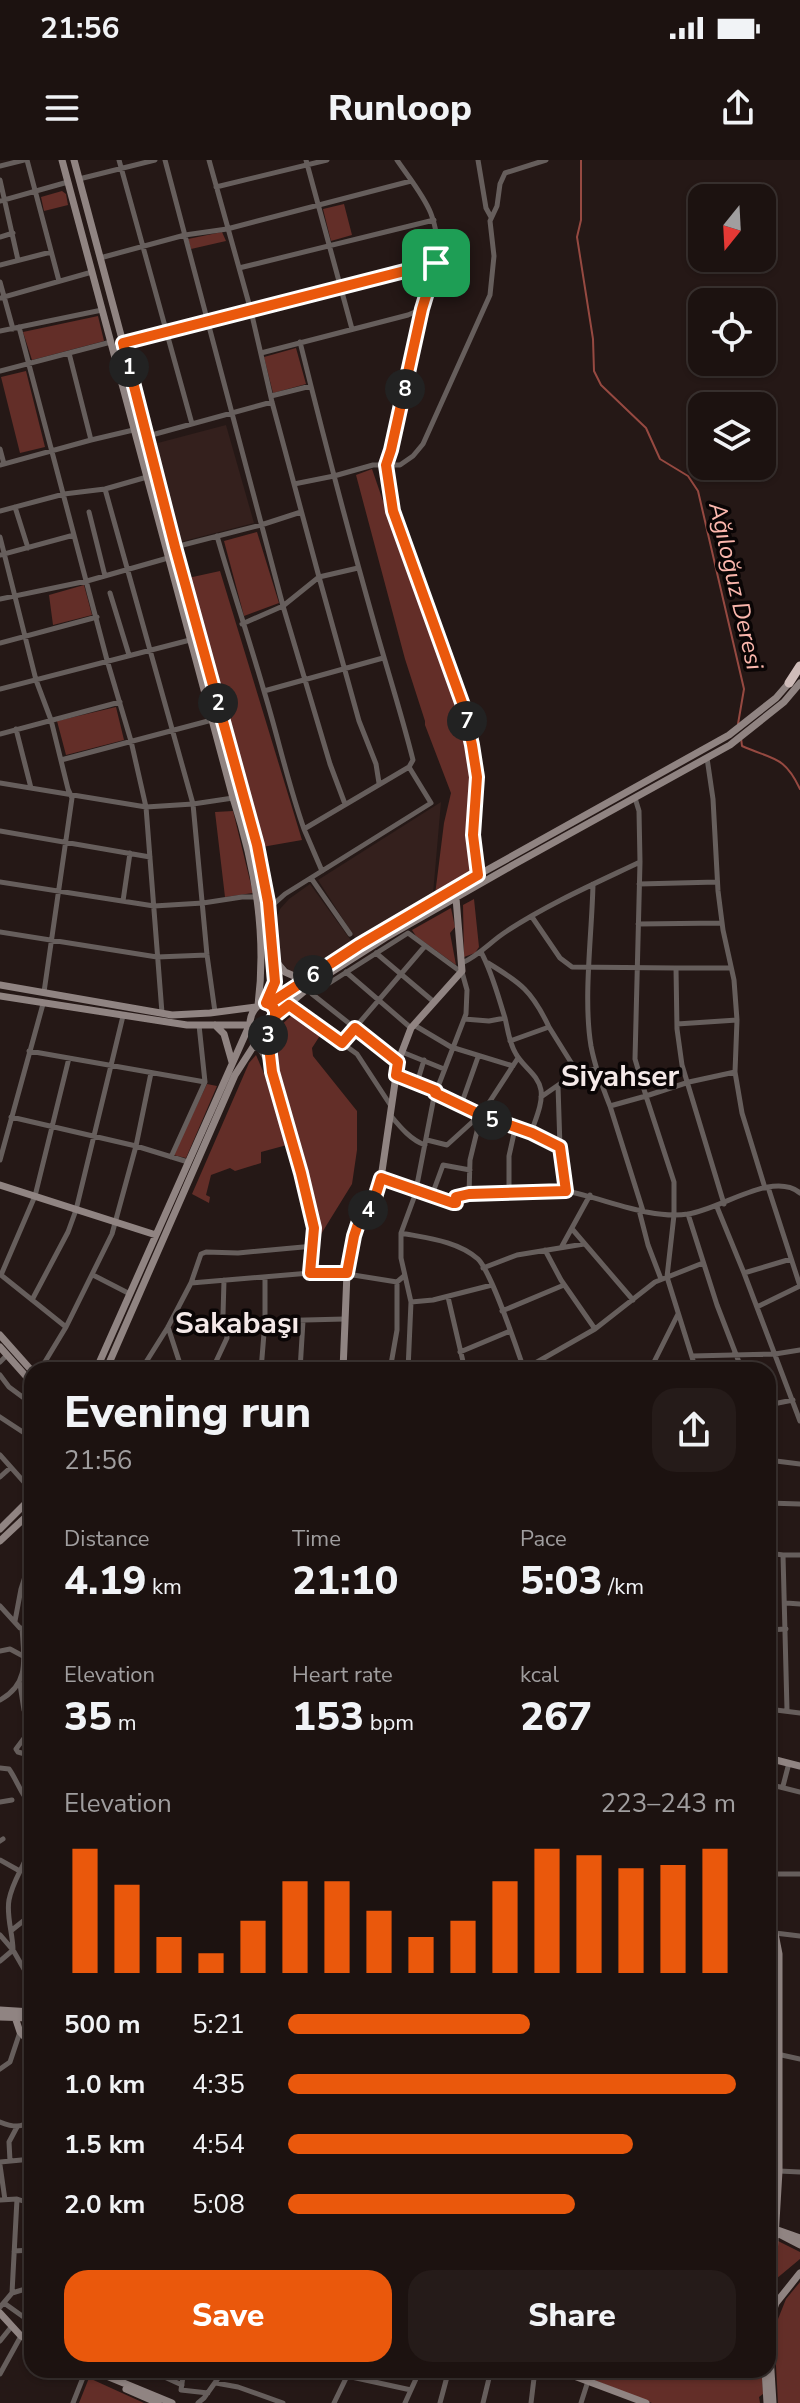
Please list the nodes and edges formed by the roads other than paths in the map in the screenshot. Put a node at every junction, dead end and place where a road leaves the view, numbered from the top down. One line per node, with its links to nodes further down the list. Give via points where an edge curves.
1 (26, 160): 13 (street); 20 (street)
2 (62, 160): 18 (main road)
3 (74, 160): 15 (main road)
4 (119, 160): 14 (street)
5 (155, 160): 14 (street)
6 (165, 160): 27 (street)
7 (209, 160): 19 (street)
8 (327, 160): 12 (street)
9 (397, 160): 17 (street)
10 (478, 160): 23 (street)
11 (546, 160): 23 (street, via 505,173)
12 (306, 162): 19 (street); 22 (street)
13 (0, 166)
14 (122, 168): 15 (street); 29 (street)
15 (79, 179): 32 (main road)
16 (0, 180): 21 (street)
17 (411, 181): 22 (street); 24 (street)
18 (68, 182): 20 (street); 37 (main road)
19 (216, 187): 25 (street)
20 (35, 191): 21 (street); 31 (street)
21 (3, 200): 26 (street)
22 (318, 205): 25 (street); 30 (street)
23 (491, 217): 67 (street, via 494,266 487,303 423,444 400,465)
24 (434, 220): 30 (street); 34 (street)
25 (227, 229): 27 (street); 36 (street)
26 (13, 233): 28 (street); 33 (street)
27 (185, 235): 29 (street); 45 (street)
28 (0, 237)
29 (143, 245): 32 (street); 49 (street)
30 (329, 246): 36 (street); 40 (street)
31 (51, 252): 33 (street); 38 (street)
32 (100, 258): 52 (main road)
33 (18, 260): 35 (street)
34 (436, 263): 40 (street); 42 (street)
35 (0, 265)
36 (239, 268): 44 (street)
37 (92, 272): 38 (street); 43 (main road)
38 (59, 281): 41 (street)
39 (0, 282): 41 (street)
40 (341, 288): 44 (street); 47 (street)
41 (2, 297): 46 (street)
42 (422, 309): 47 (street); 67 (street)
43 (102, 310): 46 (street); 50 (main road)
44 (251, 311): 45 (street); 54 (street)
45 (208, 322): 49 (street); 59 (street)
46 (16, 328): 48 (street); 55 (street)
47 (352, 329): 51 (street)
48 (0, 331)
49 (166, 332): 52 (street); 60 (street)
50 (111, 342): 53 (street); 61 (main road)
51 (300, 342): 54 (street); 57 (street)
52 (123, 343): 62 (main road)
53 (69, 353): 55 (street); 63 (street)
54 (261, 353): 58 (street)
55 (28, 365): 56 (street); 65 (street)
56 (0, 371)
57 (311, 386): 58 (street); 68 (street)
58 (272, 399): 59 (street); 70 (street)
59 (232, 414): 60 (street); 77 (street)
60 (192, 424): 62 (street)
61 (135, 430): 62 (street); 63 (street); 69 (main road)
62 (147, 432): 81 (main road)
63 (91, 440): 65 (street)
64 (0, 449): 66 (street)
65 (51, 451): 66 (street); 72 (street)
66 (2, 465)
67 (386, 465): 68 (street); 136 (street, via 393,511 464,708 477,777 473,835)
68 (334, 476): 70 (street); 85 (street)
69 (147, 477): 71 (street); 84 (main road)
70 (294, 484): 76 (street)
71 (105, 489): 72 (street); 86 (street)
72 (64, 494): 73 (street); 78 (street)
73 (15, 507): 74 (street); 82 (street)
74 (0, 511)
75 (89, 512): 87 (street)
76 (301, 512): 77 (street); 88 (street)
77 (261, 525): 79 (street); 93 (street)
78 (74, 535): 82 (street); 89 (street)
79 (217, 536): 81 (street); 95 (street)
80 (0, 537): 83 (street)
81 (175, 547): 148 (main road, via 257,845)
82 (28, 548): 83 (street)
83 (2, 555): 91 (street)
84 (169, 558): 86 (street); 97 (main road)
85 (358, 568): 88 (street); 101 (street)
86 (128, 571): 87 (street); 99 (street)
87 (105, 576): 89 (street)
88 (319, 577): 93 (street); 103 (street)
89 (87, 581): 91 (street); 94 (street)
90 (110, 593): 100 (street)
91 (13, 595): 92 (street); 96 (street)
92 (0, 599)
93 (283, 606): 95 (street); 105 (street)
94 (97, 617): 96 (street); 102 (street)
95 (242, 624): 109 (street)
96 (26, 636): 98 (street); 106 (street)
97 (190, 640): 99 (street); 112 (main road)
98 (0, 643)
99 (149, 649): 100 (street); 114 (street)
100 (129, 655): 102 (street)
101 (383, 658): 103 (street); 119 (street, via 413,760)
102 (107, 660): 106 (street); 110 (street)
103 (345, 669): 105 (street); 121 (street)
104 (800, 669): 107 (highway)
105 (306, 679): 109 (street); 127 (street)
106 (36, 680): 108 (street); 111 (street)
107 (794, 683): 117 (main road, via 784,702); 136 (main road, via 729,735)
108 (0, 689)
109 (264, 691): 129 (street)
110 (120, 702): 111 (street); 116 (street)
111 (51, 720): 113 (street); 118 (street)
112 (212, 720): 114 (street); 124 (main road)
113 (16, 729): 115 (street); 122 (street)
114 (171, 730): 116 (street); 126 (street)
115 (0, 734)
116 (131, 741): 118 (street); 128 (street)
117 (707, 758): 125 (main road); 139 (street)
118 (61, 760): 123 (street)
119 (409, 767): 121 (street); 135 (street, via 431,803)
120 (0, 783): 122 (street)
121 (379, 783): 127 (street)
122 (31, 788): 123 (street)
123 (70, 794): 128 (street); 131 (street)
124 (233, 798): 126 (street); 143 (main road)
125 (635, 798): 134 (street); 144 (main road)
126 (193, 804): 128 (street); 146 (street)
127 (345, 804): 129 (street)
128 (146, 807): 133 (street)
129 (304, 829): 135 (street)
130 (0, 831): 131 (street)
131 (66, 843): 132 (street); 142 (street)
132 (130, 853): 133 (street); 145 (street)
133 (150, 857): 147 (street)
134 (640, 862): 140 (street); 141 (street)
135 (322, 871): 137 (street)
136 (478, 875): 169 (main road)
137 (311, 878): 148 (street); 153 (street)
138 (0, 882): 142 (street)
139 (717, 882): 141 (street); 150 (street)
140 (593, 884): 149 (street); 163 (street)
141 (639, 884): 151 (street)
142 (59, 891): 145 (street); 154 (street)
143 (257, 898): 146 (street); 148 (main road)
144 (456, 898): 166 (main road); 177 (main road, via 324,977)
145 (123, 901): 147 (street)
146 (203, 903): 147 (street); 158 (street)
147 (154, 906): 160 (street)
148 (264, 910): 159 (main road); 176 (main road)
149 (532, 917): 156 (street); 163 (street, via 564,963)
150 (722, 923): 151 (street); 165 (street)
151 (638, 924): 162 (street)
152 (0, 932): 154 (street)
153 (350, 934)
154 (51, 941): 160 (street); 171 (street)
155 (425, 946): 157 (street, via 408,933); 166 (street); 168 (street)
156 (481, 952): 161 (street); 166 (street)
157 (376, 953): 167 (street); 168 (street)
158 (207, 955): 160 (street); 178 (street)
159 (272, 956): 169 (main road, via 285,972); 176 (main road, via 275,982)
160 (157, 957): 179 (street)
161 (487, 963): 182 (street); 190 (street, via 523,986)
162 (637, 966): 163 (street); 164 (street); 219 (street, via 635,1059)
163 (590, 968): 208 (street)
164 (676, 968): 165 (street); 186 (street)
165 (731, 968): 184 (street)
166 (462, 969): 174 (main road); 183 (street, via 467,990)
167 (346, 972): 173 (street); 191 (street, via 312,994)
168 (401, 974): 173 (street); 174 (street)
169 (303, 980): 176 (main road)
170 (0, 985): 171 (main road)
171 (44, 992): 179 (main road)
172 (0, 996): 175 (main road)
173 (379, 1000): 189 (street); 191 (street)
174 (434, 1002): 189 (main road)
175 (43, 1004): 180 (main road); 197 (street)
176 (262, 1005): 178 (main road); 181 (main road, via 274,1008); 188 (main road, via 252,1013)
177 (289, 1005): 181 (main road); 194 (street)
178 (215, 1012): 179 (main road)
179 (162, 1013)
180 (123, 1016): 187 (main road); 205 (street)
181 (275, 1016): 192 (main road)
182 (505, 1018): 183 (street); 193 (street)
183 (464, 1019): 195 (street)
184 (737, 1020): 186 (street); 211 (street)
185 (213, 1024): 187 (main road); 188 (main road); 203 (main road, via 224,1034)
186 (677, 1024): 216 (street)
187 (199, 1025): 214 (street)
188 (249, 1025): 192 (main road, via 255,1031); 203 (main road)
189 (413, 1026): 195 (street); 198 (main road)
190 (549, 1027): 193 (street); 210 (street)
191 (355, 1028): 194 (street); 204 (street)
192 (266, 1029): 196 (main road); 209 (street)
193 (510, 1041): 201 (street)
194 (342, 1043): 223 (street, via 357,1054)
195 (451, 1047): 199 (street); 207 (street)
196 (252, 1048): 209 (street, via 260,1050); 308 (main road, via 235,1075)
197 (29, 1051): 200 (street); 226 (street)
198 (402, 1052): 202 (street); 204 (main road)
199 (478, 1057): 206 (street); 221 (street)
200 (69, 1058): 205 (street); 227 (street)
201 (518, 1058): 206 (street); 220 (street, via 537,1080)
202 (424, 1060): 207 (street); 215 (street)
203 (232, 1062): 236 (main road)
204 (398, 1062): 213 (main road)
205 (112, 1065): 212 (street); 230 (street)
206 (513, 1066): 224 (street)
207 (444, 1069): 218 (street)
208 (596, 1069): 210 (street); 222 (street)
209 (272, 1072): 261 (street, via 301,1173)
210 (577, 1072): 217 (street)
211 (735, 1072): 216 (street); 241 (street)
212 (151, 1073): 214 (street); 232 (street)
213 (396, 1075): 215 (street); 223 (main road)
214 (205, 1082): 234 (street)
215 (417, 1083): 218 (street)
216 (686, 1083): 219 (street); 250 (street)
217 (558, 1086): 220 (street); 233 (street)
218 (436, 1092): 221 (street); 231 (street)
219 (646, 1096): 222 (street); 255 (street, via 674,1182)
220 (541, 1097): 229 (street)
221 (461, 1105): 224 (street)
222 (610, 1106): 253 (street)
223 (392, 1107): 225 (main road)
224 (481, 1115): 228 (street); 231 (street, via 447,1145); 237 (street)
225 (391, 1116): 231 (street, via 417,1142); 238 (main road)
226 (11, 1117): 227 (street); 235 (street)
227 (53, 1126): 230 (street); 249 (street)
228 (515, 1129): 229 (street); 244 (street)
229 (531, 1133): 233 (street)
230 (94, 1136): 232 (street); 252 (street)
231 (426, 1142): 242 (street)
232 (136, 1146): 234 (street); 256 (street)
233 (560, 1147): 243 (street)
234 (171, 1157): 236 (street)
235 (0, 1160)
236 (188, 1162): 259 (main road)
237 (470, 1170): 246 (street); 247 (street, via 443,1165)
238 (381, 1178): 242 (street); 268 (main road, via 373,1204 358,1224)
239 (0, 1185): 249 (main road)
240 (796, 1185): 241 (street); 245 (street)
241 (766, 1187): 250 (street); 264 (street)
242 (417, 1189): 247 (street); 258 (street)
243 (566, 1191): 244 (street); 248 (street)
244 (509, 1192): 246 (street)
245 (800, 1193)
246 (469, 1194): 247 (street, via 456,1197 456,1203)
247 (432, 1195)
248 (590, 1195): 253 (street); 257 (street)
249 (35, 1196): 252 (main road); 270 (street)
250 (724, 1204): 251 (street)
251 (717, 1207): 254 (street); 269 (street)
252 (76, 1210): 256 (main road); 283 (street)
253 (641, 1210): 255 (street); 274 (street, via 648,1245)
254 (688, 1214): 255 (street); 265 (street)
255 (674, 1215): 274 (street)
256 (116, 1223): 259 (main road); 271 (street)
257 (573, 1230): 260 (street); 262 (street)
258 (401, 1233): 266 (street, via 446,1241 479,1260); 272 (street)
259 (156, 1235): 281 (main road)
260 (584, 1244): 262 (street); 284 (street)
261 (314, 1246): 267 (street); 277 (street, via 206,1252)
262 (562, 1247): 263 (street)
263 (545, 1250): 266 (street); 279 (street)
264 (791, 1259): 269 (street); 280 (street)
265 (703, 1263): 274 (street); 302 (street)
266 (483, 1268): 278 (street)
267 (310, 1273): 268 (street); 273 (street)
268 (347, 1273): 276 (street); 289 (main road)
269 (744, 1273): 286 (street)
270 (1, 1274): 283 (street)
271 (92, 1275): 281 (street); 292 (street)
272 (404, 1275): 276 (street); 285 (street)
273 (265, 1277): 275 (street); 290 (street)
274 (664, 1278): 284 (street); 288 (street)
275 (224, 1280): 277 (street); 311 (street, via 227,1338)
276 (397, 1282): 315 (street)
277 (191, 1283): 293 (street)
278 (492, 1285): 282 (street); 287 (street)
279 (564, 1285): 287 (street); 294 (street)
280 (800, 1286): 286 (street)
281 (131, 1294): 307 (main road)
282 (448, 1297): 285 (street); 299 (street)
283 (32, 1300): 292 (street)
284 (633, 1300): 294 (street)
285 (411, 1302): 316 (street)
286 (757, 1307): 300 (street)
287 (502, 1311): 295 (street)
288 (678, 1313): 303 (street); 320 (street)
289 (345, 1319): 291 (street); 314 (main road)
290 (265, 1321): 291 (street); 312 (street)
291 (303, 1321): 313 (street)
292 (66, 1327): 306 (street)
293 (168, 1327): 309 (street); 310 (street)
294 (595, 1329): 319 (street)
295 (510, 1331): 299 (street); 318 (street)
296 (0, 1335): 305 (main road)
297 (0, 1347): 301 (main road)
298 (800, 1350): 300 (street)
299 (460, 1352): 317 (street)
300 (775, 1354): 302 (street); 326 (street)
301 (7, 1355): 304 (street); 323 (main road)
302 (736, 1355): 303 (street); 322 (street)
303 (692, 1356): 321 (street)
304 (0, 1362)
305 (24, 1362)
306 (45, 1362)
307 (100, 1362)
308 (109, 1362)
309 (146, 1362)
310 (179, 1362)
311 (215, 1362)
312 (262, 1362)
313 (300, 1362)
314 (343, 1362)
315 (391, 1362)
316 (408, 1362)
317 (463, 1362)
318 (521, 1362)
319 (544, 1362)
320 (654, 1362)
321 (694, 1362)
322 (739, 1362)
323 (24, 1374)
324 (0, 1375): 325 (street)
325 (24, 1398)
326 (793, 1400): 327 (street); 329 (street)
327 (776, 1403)
328 (0, 1417): 330 (street)
329 (800, 1421)
330 (24, 1433)
331 (0, 1455): 334 (street)
332 (776, 1461): 333 (street)
333 (800, 1464)
334 (10, 1468): 335 (street); 336 (street)
335 (0, 1477)
336 (24, 1483)
337 (776, 1503): 338 (street)
338 (800, 1504)
339 (24, 1505): 341 (main road)
340 (24, 1518): 342 (main road)
341 (0, 1529)
342 (0, 1541)
343 (776, 1554): 344 (street)
344 (783, 1555): 345 (street); 347 (street)
345 (800, 1555)
346 (24, 1580): 350 (street)
347 (786, 1603): 348 (street); 352 (street)
348 (800, 1604)
349 (0, 1606): 350 (street)
350 (15, 1621): 351 (street)
351 (22, 1628): 355 (street)
352 (786, 1629): 353 (street); 361 (street)
353 (776, 1630)
354 (0, 1651): 355 (street)
355 (24, 1656): 356 (street)
356 (20, 1682): 357 (street); 358 (street)
357 (22, 1696): 360 (street)
358 (1, 1698)
359 (776, 1709): 361 (street)
360 (24, 1710)
361 (787, 1710): 362 (street)
362 (800, 1713)
363 (24, 1738): 364 (street, via 16,1749)
364 (24, 1754)
365 (776, 1760): 366 (main road)
366 (789, 1763): 367 (main road); 370 (street)
367 (800, 1766)
368 (0, 1768): 372 (street, via 9,1769)
369 (776, 1785): 370 (street)
370 (783, 1786): 371 (street)
371 (800, 1792)
372 (24, 1794)
373 (12, 1800): 374 (street)
374 (0, 1802)
375 (24, 1862): 377 (street)
376 (1, 1863): 377 (street)
377 (18, 1870): 381 (street, via 9,1901)
378 (776, 1874): 379 (street)
379 (800, 1874)
380 (24, 1920): 381 (street)
381 (12, 1930): 385 (street)
382 (776, 1934): 384 (street)
383 (0, 1935): 385 (street)
384 (800, 1936)
385 (13, 1950): 387 (street); 388 (street)
386 (776, 1955): 389 (main road)
387 (0, 1961)
388 (24, 1968)
389 (776, 2007)
390 (0, 2010): 391 (main road)
391 (24, 2012)
392 (0, 2017): 393 (main road)
393 (15, 2017): 394 (main road); 395 (main road)
394 (24, 2018)
395 (20, 2032): 396 (main road); 399 (street, via 10,2062)
396 (24, 2036)
397 (776, 2055): 398 (street)
398 (800, 2059)
399 (0, 2069)
400 (776, 2121): 407 (main road)
401 (0, 2122): 403 (street)
402 (24, 2123): 403 (street)
403 (17, 2127): 405 (street, via 9,2142)
404 (24, 2160): 405 (street)
405 (10, 2161): 406 (street)
406 (0, 2164): 411 (street)
407 (779, 2171): 408 (street); 409 (main road)
408 (800, 2172)
409 (776, 2196)
410 (17, 2199): 411 (street); 412 (street); 418 (street)
411 (3, 2200)
412 (24, 2201)
413 (776, 2230): 415 (main road)
414 (776, 2231): 416 (main road)
415 (800, 2238)
416 (800, 2245)
417 (24, 2250): 418 (street)
418 (14, 2251): 421 (street)
419 (800, 2273): 422 (main road)
420 (24, 2289): 421 (street)
421 (12, 2293): 423 (street)
422 (776, 2303)
423 (2, 2305): 425 (street)
424 (0, 2313): 426 (main road)
425 (24, 2318)
426 (12, 2326): 427 (main road); 429 (street)
427 (21, 2336): 428 (main road); 430 (street)
428 (24, 2338)
429 (0, 2341)
430 (0, 2374)
431 (85, 2378): 452 (street)
432 (101, 2378): 453 (main road)
433 (109, 2378): 454 (main road)
434 (167, 2378): 448 (street)
435 (183, 2378): 448 (street)
436 (219, 2378): 447 (street)
437 (346, 2378): 457 (street)
438 (367, 2378): 449 (street)
439 (416, 2378): 449 (street)
440 (447, 2378): 459 (street)
441 (489, 2378): 460 (street)
442 (534, 2378): 461 (street)
443 (580, 2378): 446 (main road)
444 (766, 2378): 465 (main road)
445 (770, 2378): 465 (main road)
446 (588, 2381): 450 (main road); 462 (street)
447 (216, 2383): 451 (street); 456 (street)
448 (182, 2385): 451 (street, via 181,2390)
449 (411, 2390): 458 (street)
450 (618, 2392): 463 (street); 464 (main road)
451 (208, 2393): 455 (street)
452 (73, 2403)
453 (158, 2403)
454 (172, 2403)
455 (198, 2403)
456 (283, 2403)
457 (334, 2403)
458 (405, 2403)
459 (440, 2403)
460 (483, 2403)
461 (531, 2403)
462 (581, 2403)
463 (613, 2403)
464 (646, 2403)
465 (770, 2403)

